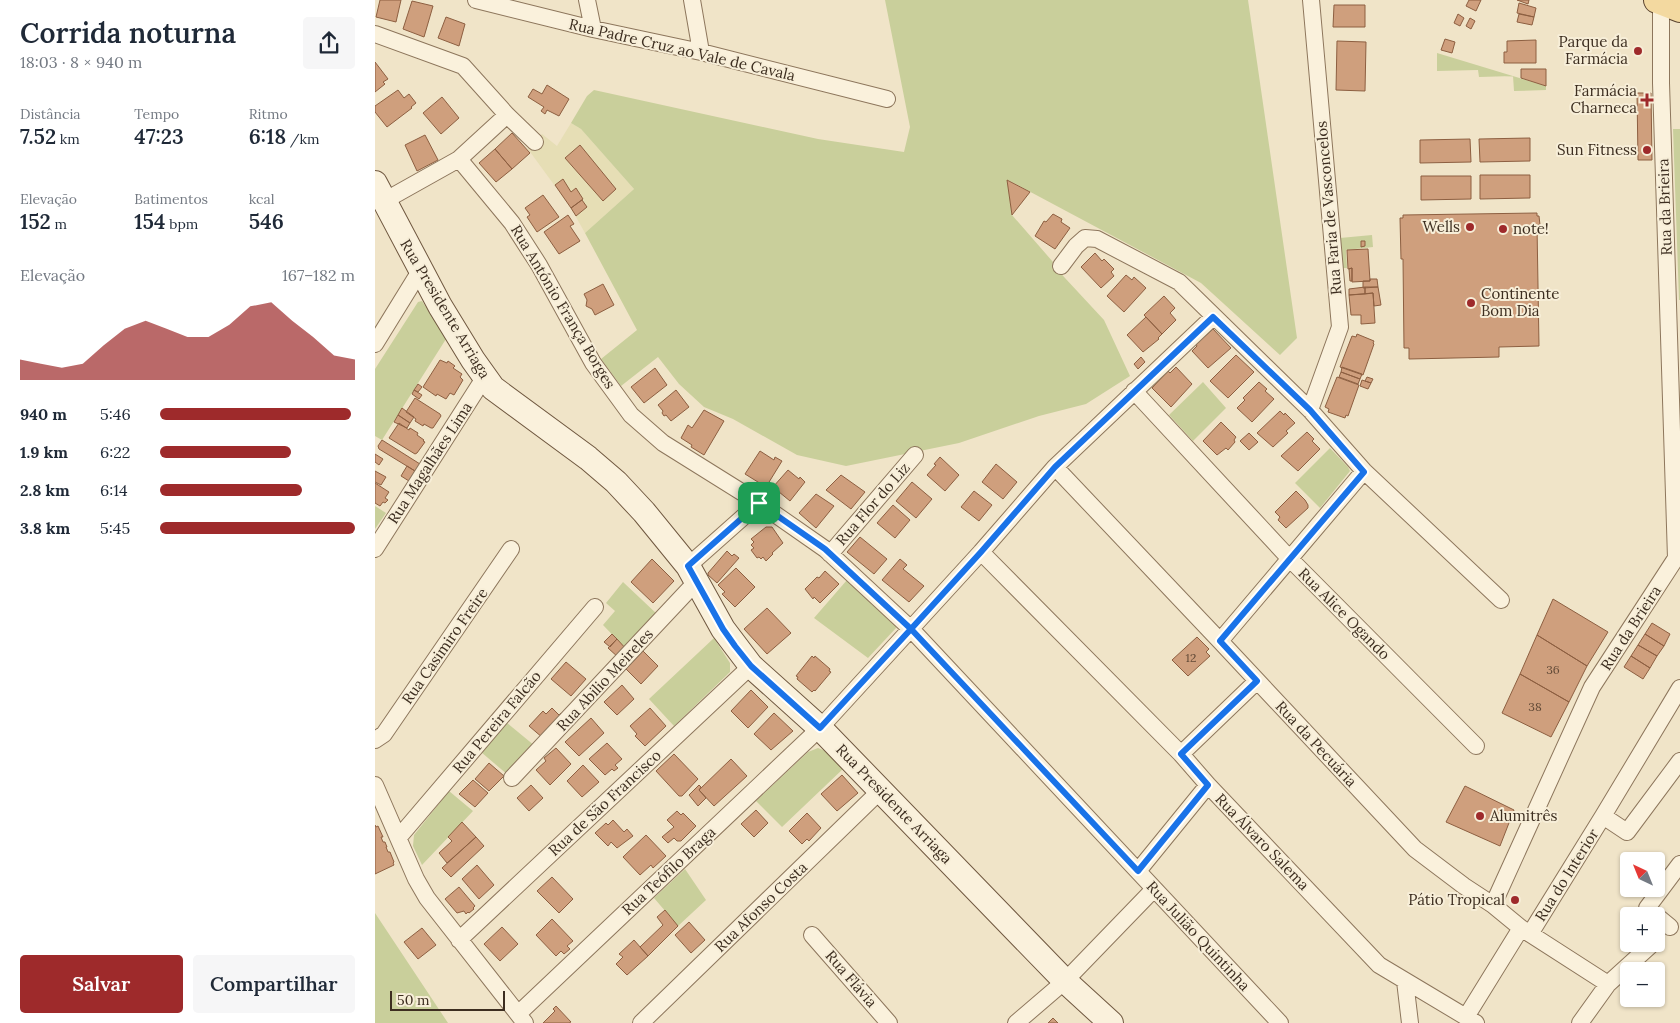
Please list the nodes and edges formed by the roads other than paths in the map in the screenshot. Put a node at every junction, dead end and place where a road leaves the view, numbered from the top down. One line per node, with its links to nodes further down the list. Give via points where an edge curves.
1 (476, 0): 6 (street, Rua Padre Cruz ao Vale de Cavala)
2 (587, 0): 6 (street)
3 (691, 0): 8 (street)
4 (1311, 0): 20 (street, Rua Faria de Vasconcelos, via 1340,327)
5 (1666, 3): 52 (street, Rua da Brieira, via 1661,93 1676,558 1592,687)
6 (593, 29): 8 (street, Rua Padre Cruz ao Vale de Cavala)
7 (375, 34): 10 (street, via 463,66)
8 (701, 52): 9 (street, Rua Padre Cruz ao Vale de Cavala)
9 (887, 99)
10 (507, 114): 11 (street); 12 (street)
11 (535, 142)
12 (459, 159): 13 (street); 24 (street, Rua António França Borges, via 512,223 593,363 631,415 663,444)
13 (380, 192): 15 (street, Rua Presidente Arriaga)
14 (1061, 266): 16 (street, via 1085,238 1097,239 1179,282)
15 (420, 271): 17 (street); 18 (street, Rua Presidente Arriaga)
16 (1213, 317): 19 (street, Rua Teófilo Braga); 20 (street)
17 (375, 344)
18 (484, 378): 25 (street, Rua Magalhães Lima); 30 (street, Rua Presidente Arriaga, via 503,397 616,482)
19 (1134, 391): 22 (street, Rua Teófilo Braga); 29 (street, Rua Alice Ogando)
20 (1310, 410): 23 (street)
21 (915, 455): 28 (street, Rua Flor do Liz)
22 (1055, 467): 27 (street, Rua Teófilo Braga); 34 (street, Rua da Pecuária)
23 (1364, 472): 29 (street); 31 (street)
24 (759, 503): 28 (street, Rua António França Borges); 30 (street, Rua Abilio Meireles)
25 (375, 549)
26 (511, 549): 39 (street, Rua Casimiro Freire, via 383,734)
27 (981, 552): 33 (street, Rua Teófilo Braga); 41 (street, Rua Álvaro Salema)
28 (830, 554): 33 (street, Rua António França Borges)
29 (1290, 559): 34 (street); 40 (street, Rua Alice Ogando)
30 (693, 574): 35 (street, Rua Presidente Arriaga, via 723,629); 43 (street, Rua Abilio Meireles)
31 (1501, 600)
32 (595, 607): 48 (street, Rua Pereira Falcão)
33 (911, 629): 38 (street, Rua Teófilo Braga); 50 (street, Rua Julião Quintinha)
34 (1220, 641): 36 (street, Rua da Pecuária)
35 (751, 666): 38 (street, Rua Presidente Arriaga); 57 (street, Rua de São Francisco)
36 (1257, 681): 41 (street); 52 (street, Rua da Pecuária, via 1415,849)
37 (1680, 688): 47 (street, Rua do Interior)
38 (820, 728): 46 (street, Rua Presidente Arriaga); 62 (street, Rua Teófilo Braga)
39 (375, 740)
40 (1476, 746)
41 (1181, 754): 45 (street, Rua Álvaro Salema)
42 (1680, 761): 47 (street, Rua do Interior, via 1627,832)
43 (512, 778)
44 (375, 785): 48 (street)
45 (1208, 785): 50 (street); 60 (street, Rua Álvaro Salema, via 1379,965)
46 (881, 790): 59 (street, Rua Presidente Arriaga); 64 (street, Rua Afonso Costa)
47 (1603, 816): 54 (street, Rua do Interior)
48 (399, 837): 57 (street, via 427,898)
49 (1680, 864): 53 (street, via 1647,908)
50 (1138, 871): 51 (street, Rua Julião Quintinha)
51 (1154, 889): 59 (street); 68 (street, Rua Julião Quintinha)
52 (1493, 905): 54 (street, Rua da Pecuária)
53 (1675, 923): 55 (street)
54 (1525, 931): 61 (street, Rua da Pecuária); 63 (street, Rua do Interior)
55 (1665, 932)
56 (812, 936): 65 (street, Rua Flávia)
57 (459, 940): 62 (street)
58 (1643, 952): 61 (street)
59 (1065, 981): 66 (street); 67 (street, Rua Presidente Arriaga)
60 (1405, 981): 63 (street, Rua Álvaro Salema); 69 (street)
61 (1608, 984): 70 (street)
62 (522, 1018)
63 (1471, 1020)
64 (641, 1023)
65 (889, 1023)
66 (1016, 1023)
67 (1111, 1023)
68 (1279, 1023)
69 (1410, 1023)
70 (1580, 1023)

